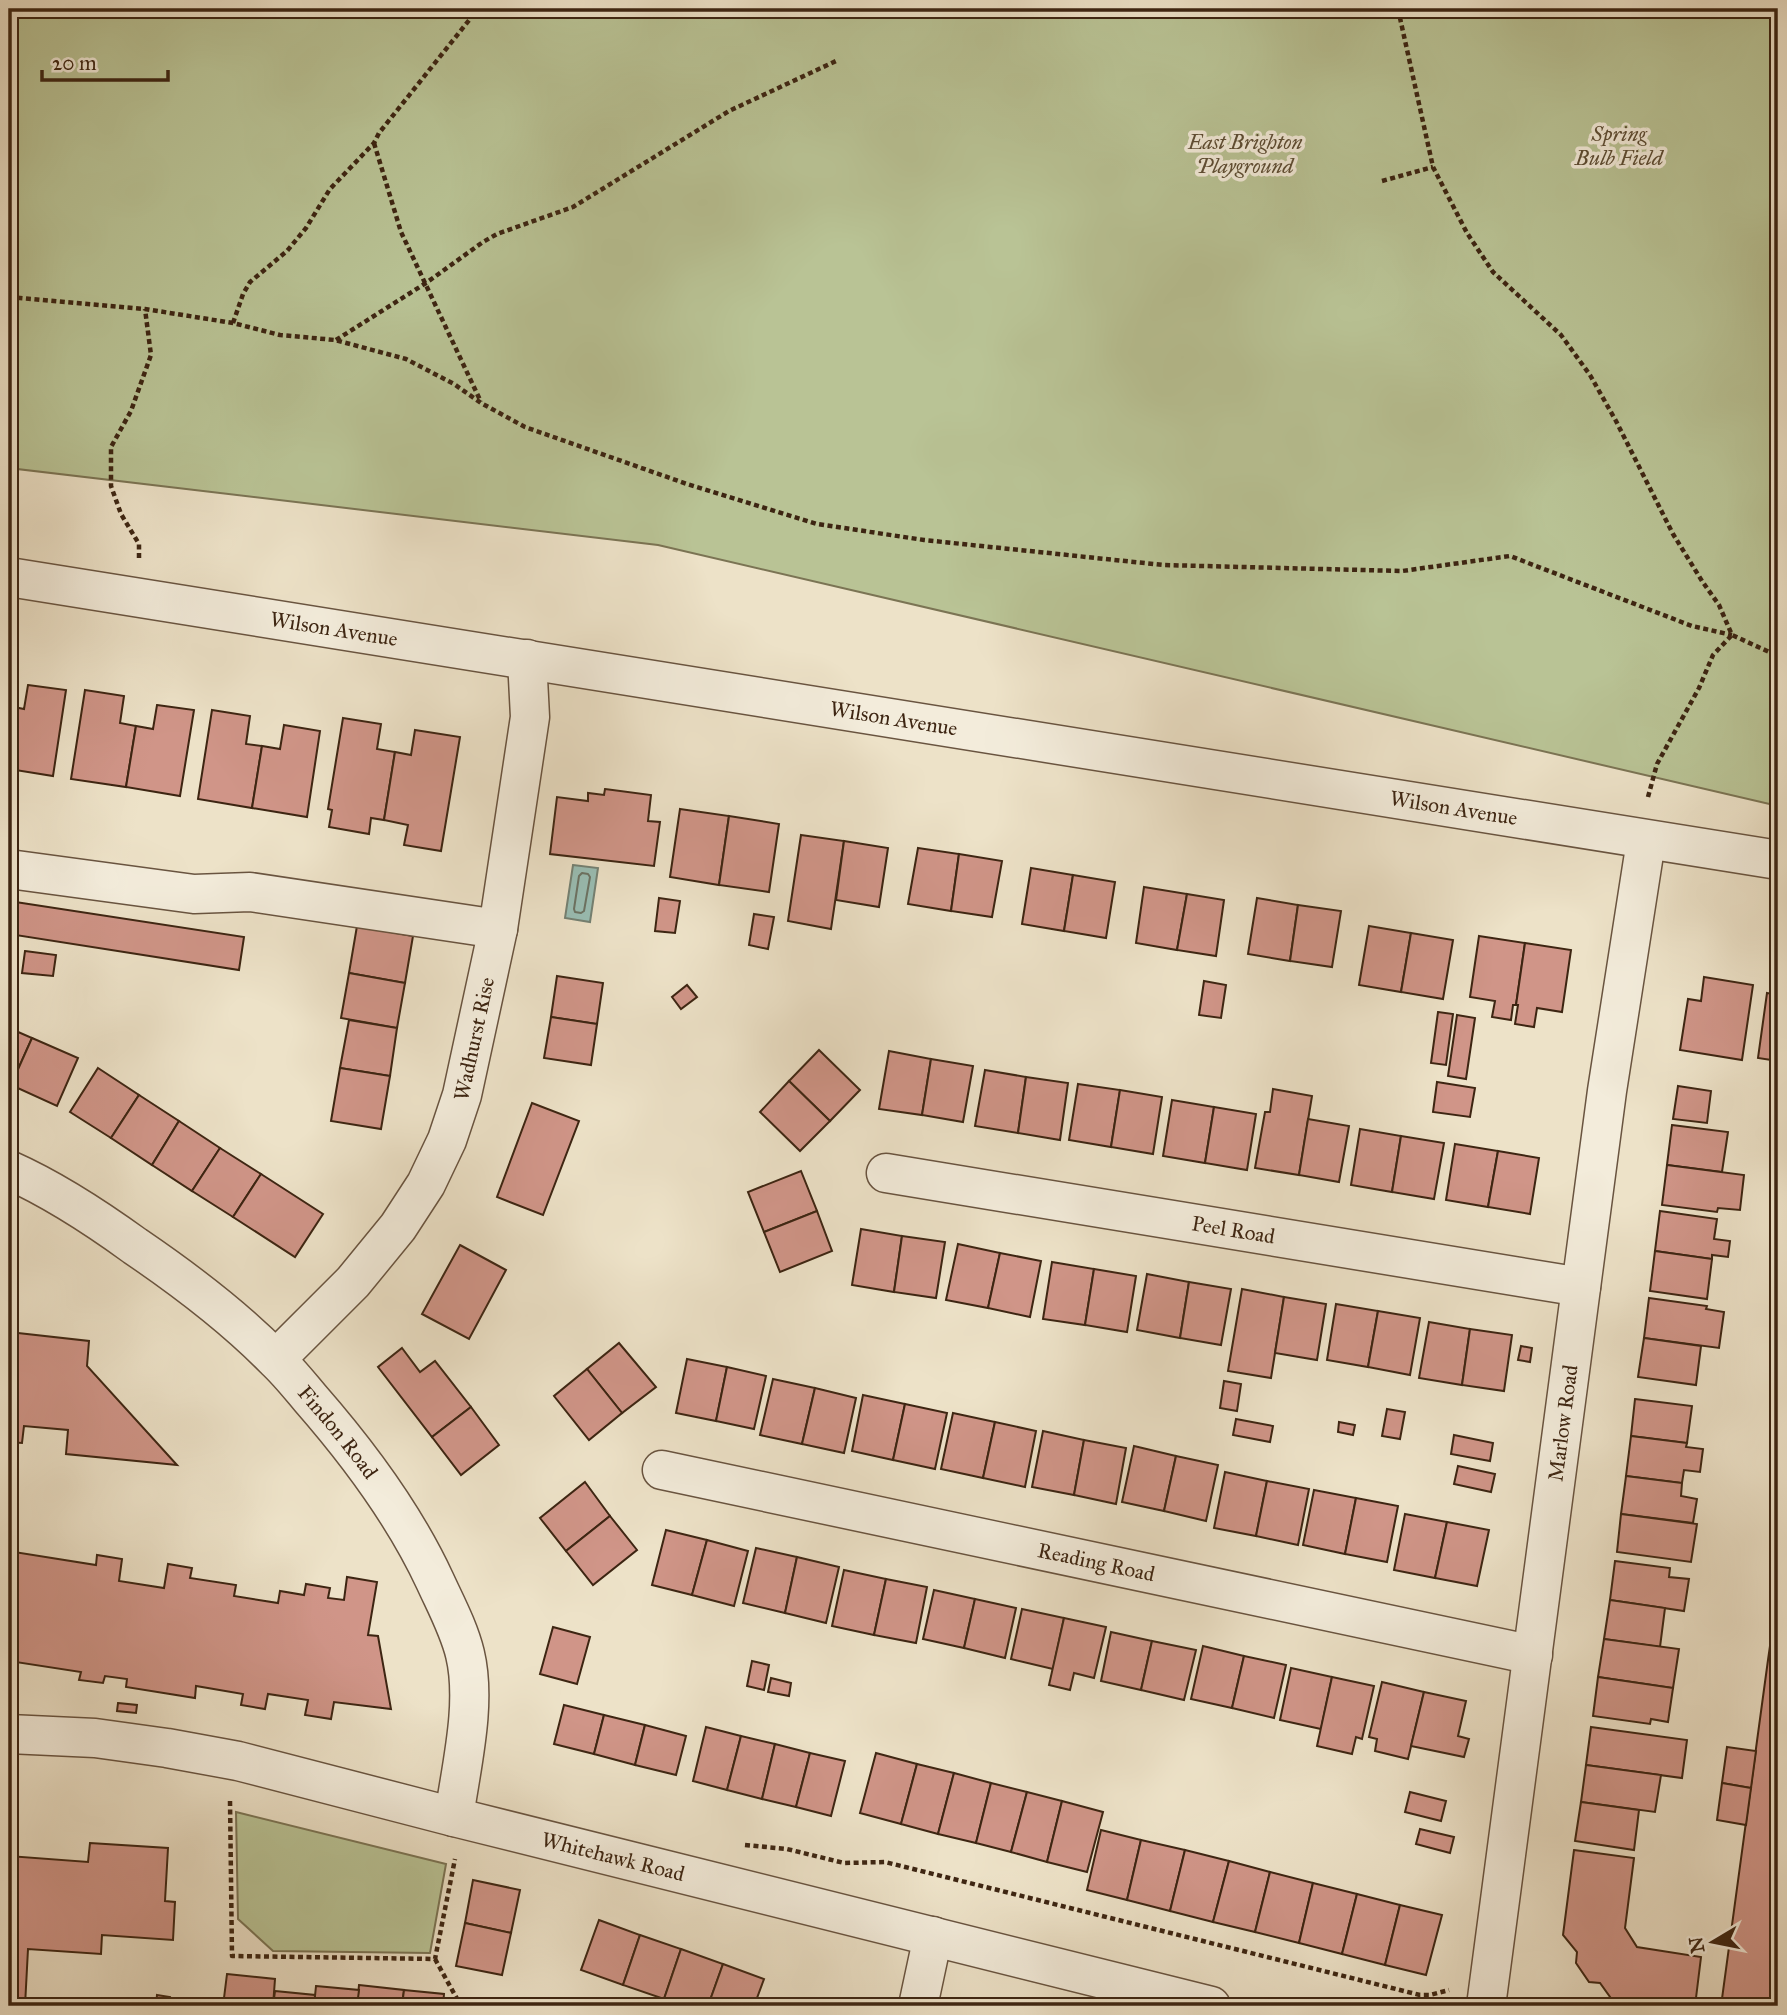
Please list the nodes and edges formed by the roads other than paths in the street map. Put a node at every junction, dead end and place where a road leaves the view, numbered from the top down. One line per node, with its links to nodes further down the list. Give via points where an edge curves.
1 (9, 576): 2 (street, Wilson Avenue)
2 (527, 659): 3 (street, Wilson Avenue); 6 (street, Wadhurst Rise, via 530,717)
3 (1646, 841): 4 (street, Wilson Avenue); 9 (street, Marlow Road)
4 (1778, 860)
5 (9, 869): 6 (street, via 194,894 250,892)
6 (498, 929): 10 (street, Wadhurst Rise, via 462,1095 426,1184 353,1282)
7 (9, 1170): 10 (street, Findon Road, via 85,1210 190,1284)
8 (887, 1173): 9 (street, Peel Road)
9 (1581, 1287): 12 (street, Marlow Road)
10 (276, 1359): 14 (street, Findon Road, via 325,1414 399,1514 459,1635 466,1657 468,1720)
11 (663, 1470): 12 (street, Reading Road)
12 (1532, 1655): 16 (street, Marlow Road)
13 (9, 1734): 14 (street, Whitehawk Road, via 95,1738 238,1761)
14 (454, 1817): 15 (street, Whitehawk Road)
15 (933, 1936): 17 (street); 18 (street, Whitehawk Road)
16 (1487, 1997)
17 (918, 2006)
18 (1211, 2006)

